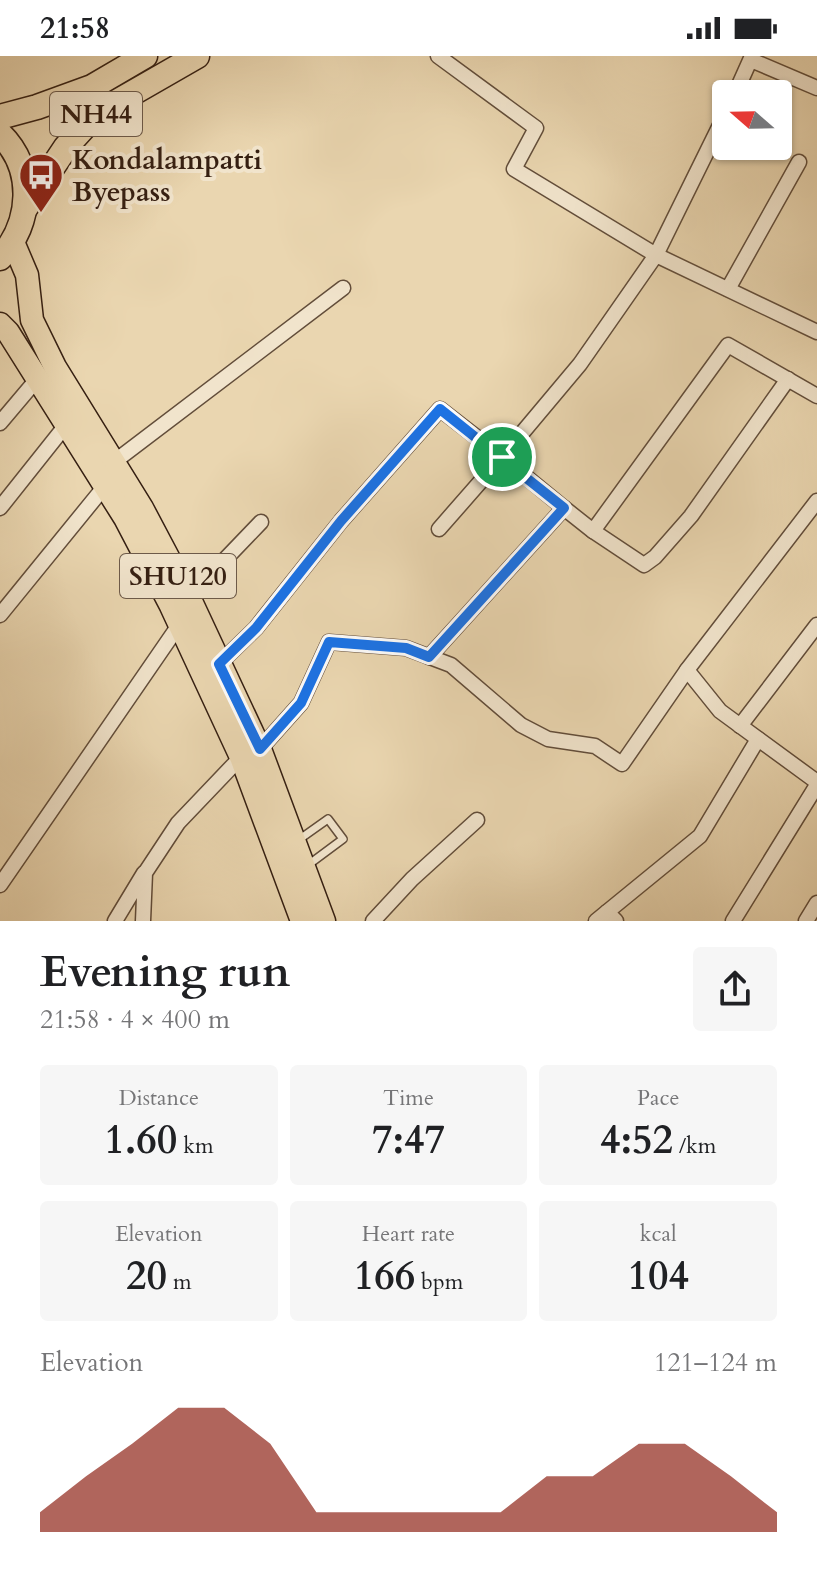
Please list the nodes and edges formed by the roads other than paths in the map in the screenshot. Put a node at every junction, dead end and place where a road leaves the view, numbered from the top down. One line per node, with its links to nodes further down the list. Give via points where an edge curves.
1 (145, 56): 7 (highway, NH44, via 92,87)
2 (197, 56): 11 (highway, NH44, via 96,114 66,147)
3 (438, 56): 13 (street, via 536,128 514,169)
4 (751, 58): 5 (street); 6 (street)
5 (741, 80)
6 (817, 88)
7 (0, 117)
8 (0, 134): 11 (highway, NH44, via 17,157)
9 (712, 141): 13 (street)
10 (799, 162): 15 (street)
11 (26, 207): 12 (highway, NH44)
12 (7, 250): 24 (main road, SHU120, via 27,275 32,320 55,367)
13 (656, 255): 15 (street); 23 (street, via 580,364)
14 (343, 288): 24 (street)
15 (728, 289): 17 (street)
16 (0, 324): 18 (main road, SHU120)
17 (817, 332)
18 (38, 378): 21 (street); 22 (main road, SHU120)
19 (788, 379): 20 (street); 31 (street, via 691,516 644,565); 31 (street, via 728,345)
20 (817, 396)
21 (0, 423)
22 (66, 425): 25 (main road, SHU120); 27 (street)
23 (502, 457): 28 (street); 30 (street); 37 (street, via 440,409 256,628)
24 (114, 462): 32 (main road, SHU120)
25 (105, 486): 33 (street); 34 (main road, SHU120)
26 (817, 501): 38 (street)
27 (0, 508)
28 (564, 508): 31 (street); 36 (street)
29 (261, 522): 32 (street)
30 (439, 529)
31 (593, 531)
32 (189, 597): 37 (main road, SHU120)
33 (0, 615)
34 (179, 625): 41 (main road, SHU120); 47 (street)
35 (817, 625): 39 (street)
36 (429, 657): 38 (street, via 451,665 521,725 548,739 595,746 622,764); 41 (street, via 406,648 329,642 301,703)
37 (219, 664): 41 (main road, SHU120)
38 (687, 670): 39 (street, via 720,711)
39 (740, 726): 40 (street)
40 (758, 739): 42 (street); 49 (street, via 700,836)
41 (251, 753): 44 (main road, SHU120); 46 (street, via 178,823); 52 (main road, SHU120)
42 (817, 784): 55 (street)
43 (477, 820): 54 (street)
44 (295, 843): 45 (main road, SHU120); 45 (lane, via 328,819 343,839)
45 (305, 867): 53 (main road, SHU120)
46 (145, 873): 50 (street); 51 (street)
47 (0, 885)
48 (817, 903): 56 (street)
49 (606, 918)
50 (115, 921)
51 (143, 921)
52 (302, 921)
53 (324, 921)
54 (373, 921)
55 (733, 921)
56 (806, 921)

